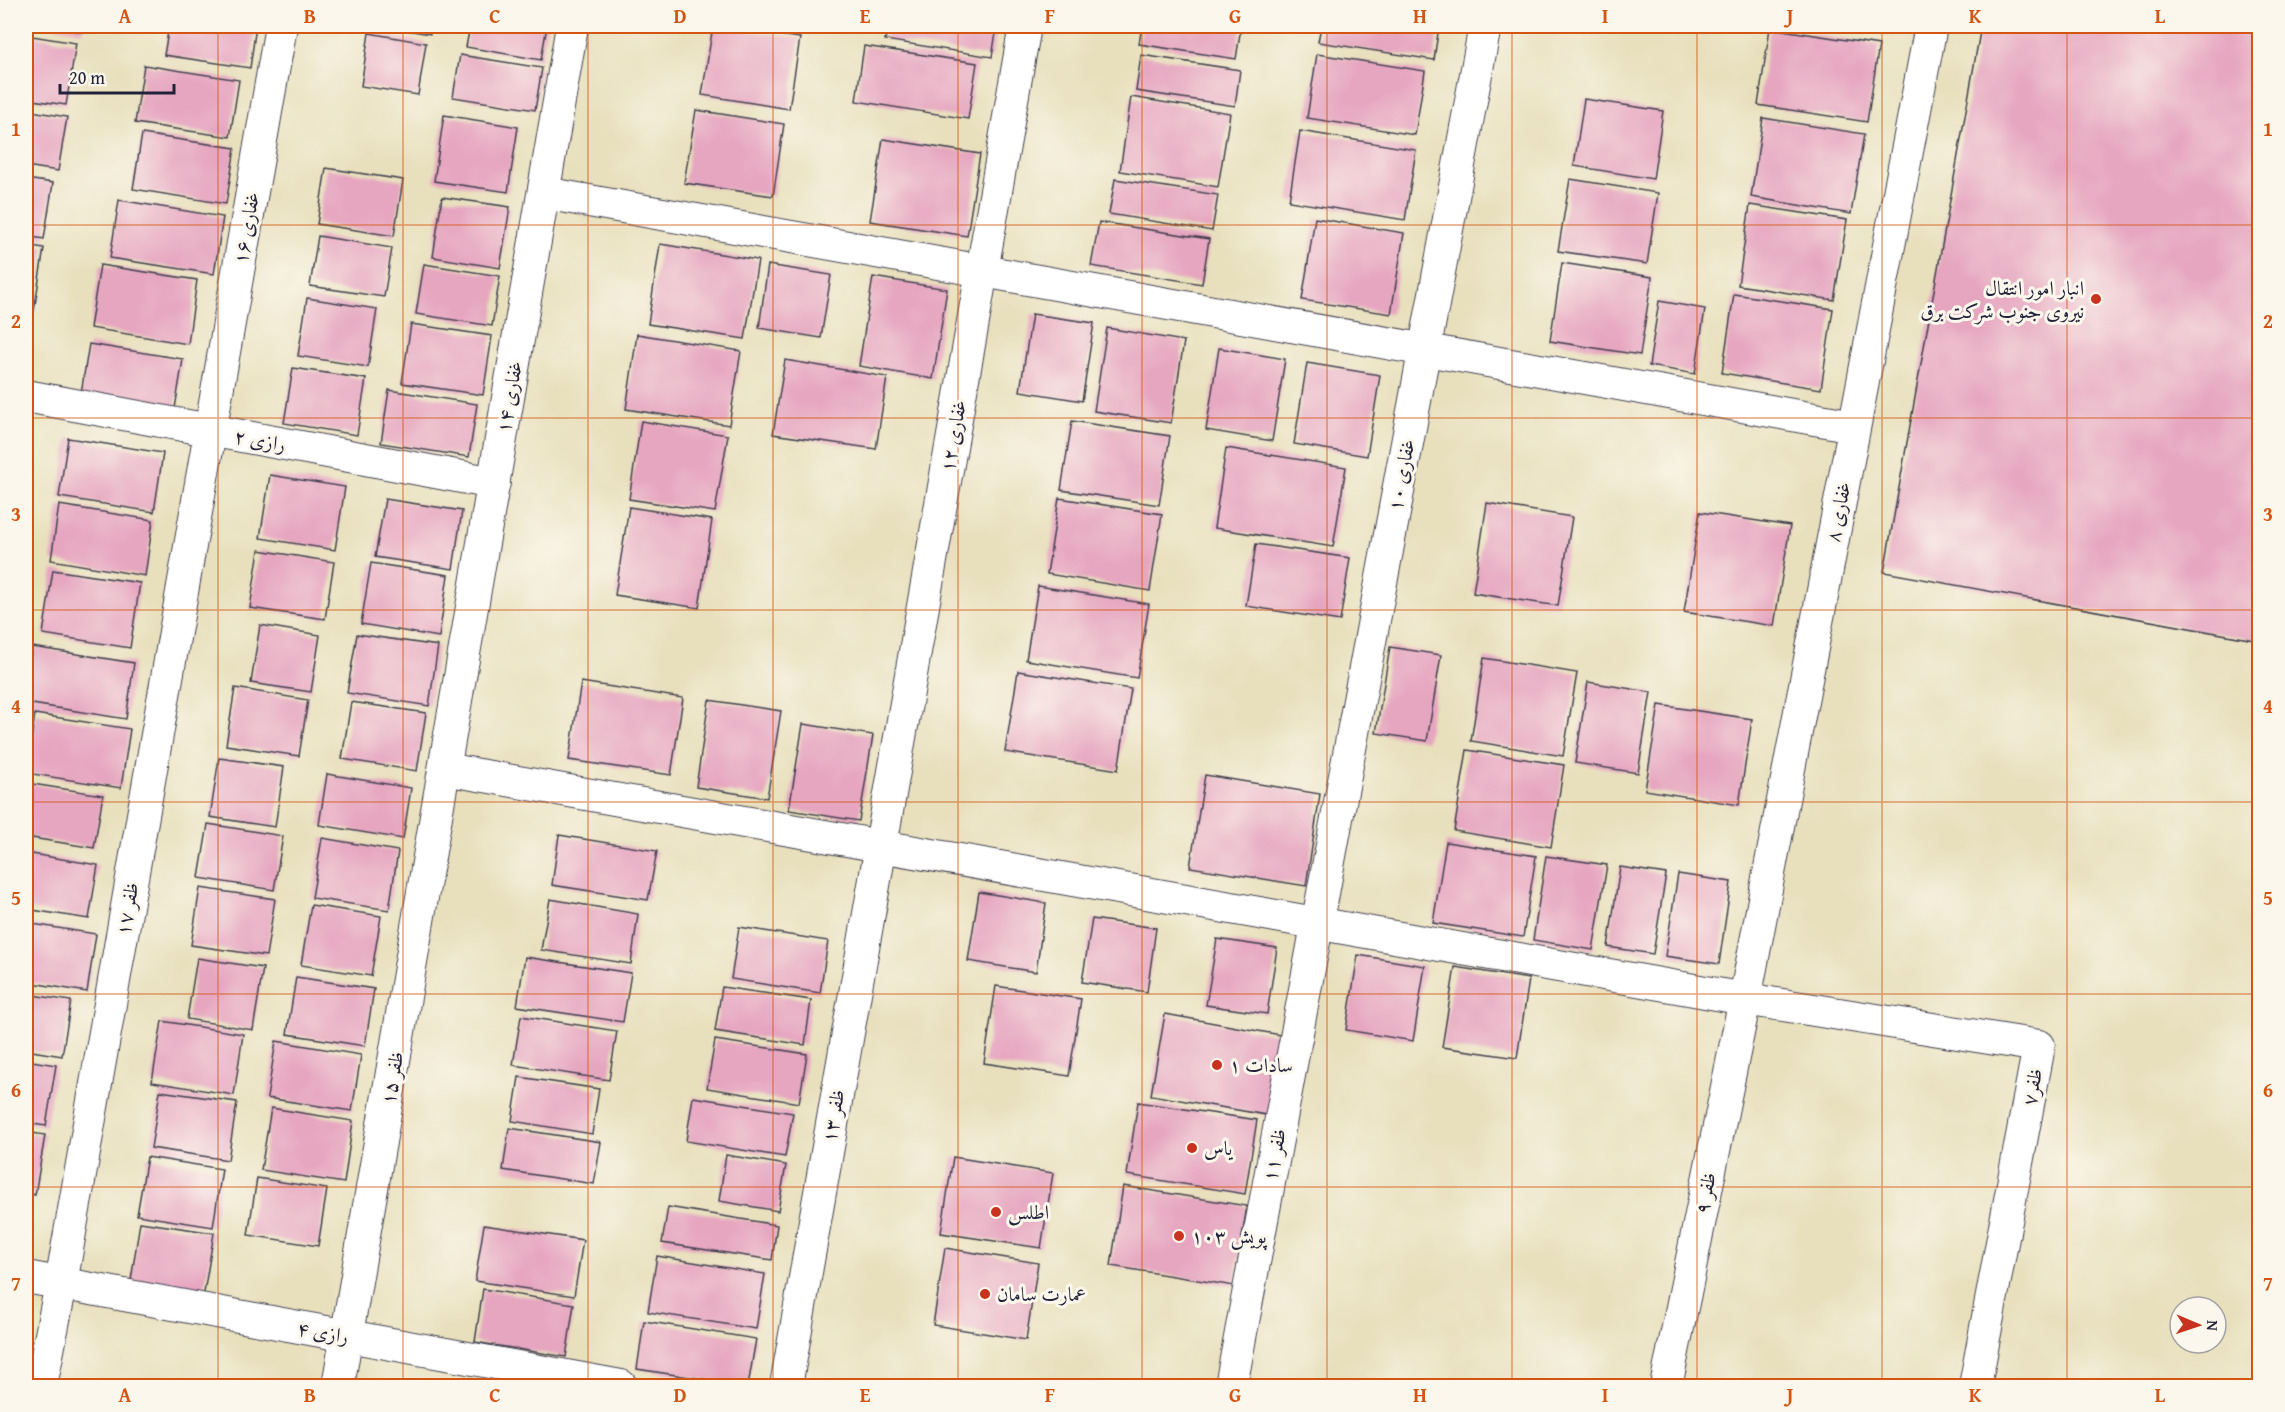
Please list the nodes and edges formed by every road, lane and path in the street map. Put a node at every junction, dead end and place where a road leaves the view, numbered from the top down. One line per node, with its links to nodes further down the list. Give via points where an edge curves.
1 (281, 26): 11 (street, غفاری ۱۶)
2 (572, 26): 6 (street, غفاری ۱۴)
3 (1025, 26): 7 (street, غفاری ۱۲)
4 (1485, 26): 8 (street, غفاری ۱۰)
5 (1931, 26): 10 (street, غفاری ۸)
6 (544, 193): 7 (street); 12 (street, غفاری ۱۴)
7 (982, 271): 8 (street); 14 (street, غفاری ۱۲)
8 (1424, 350): 10 (street); 15 (street, غفاری ۱۰)
9 (26, 396): 11 (street, رازی ۲)
10 (1854, 426): 16 (street, غفاری ۸)
11 (211, 430): 12 (street, رازی ۲); 18 (street, ظفر ۱۷)
12 (494, 483): 13 (street, غفاری ۱۴)
13 (445, 769): 14 (street); 19 (street, ظفر ۱۵)
14 (881, 846): 15 (street); 23 (street, ظفر ۱۳)
15 (1317, 924): 16 (street); 24 (street, ظفر ۱۱)
16 (1745, 999): 25 (street, ظفر ۹); 26 (street, ظفر۷, via 2039,1046)
17 (26, 1277): 18 (street, رازی ۴)
18 (62, 1284): 19 (street, رازی ۴); 20 (street, ظفر ۱۷)
19 (347, 1336): 21 (street, ظفر ۱۵); 22 (street, رازی ۴)
20 (41, 1386)
21 (338, 1386)
22 (621, 1386)
23 (786, 1386)
24 (1231, 1386)
25 (1666, 1386)
26 (1975, 1386)

